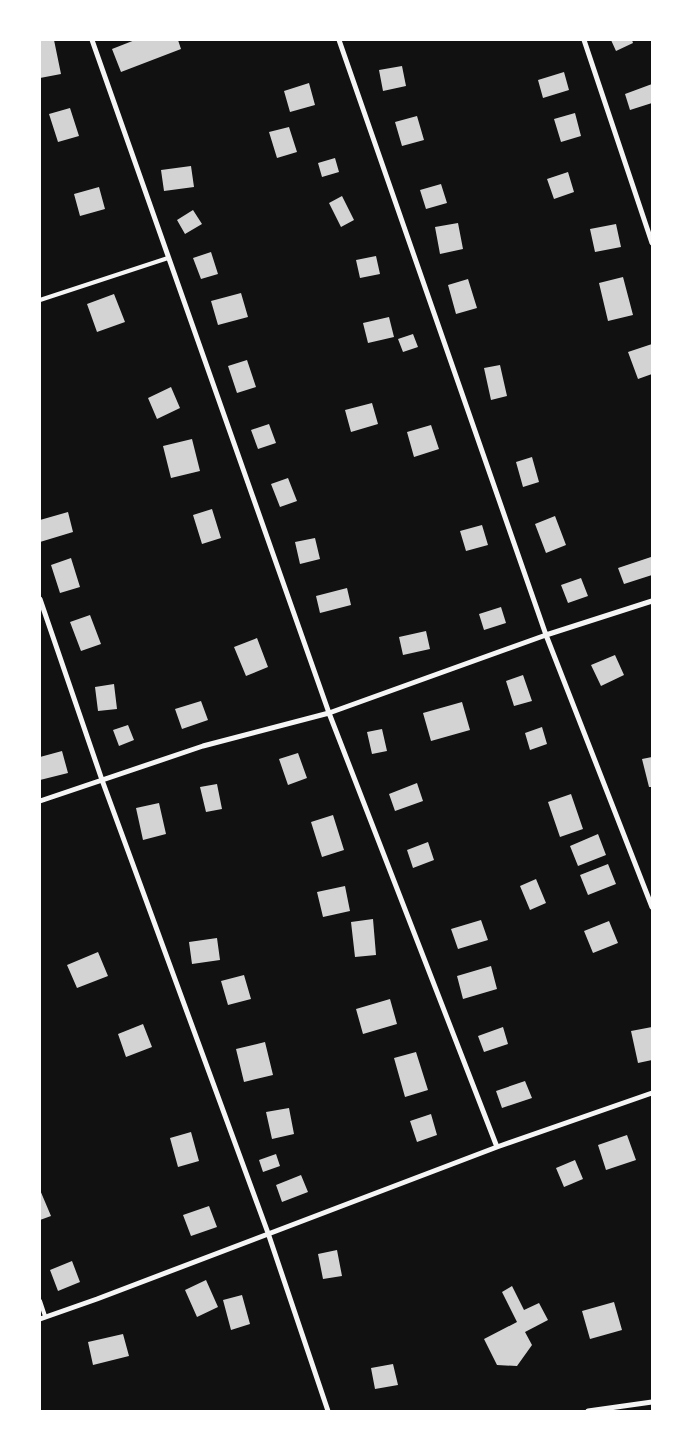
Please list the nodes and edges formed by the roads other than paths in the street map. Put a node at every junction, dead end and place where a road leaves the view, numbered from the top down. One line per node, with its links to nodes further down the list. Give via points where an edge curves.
1 (92, 40): 5 (street)
2 (339, 40): 9 (street)
3 (584, 40): 4 (street)
4 (652, 243)
5 (168, 258): 6 (lane); 10 (street)
6 (40, 300)
7 (40, 598): 11 (street)
8 (652, 601): 9 (street)
9 (546, 636): 10 (street); 13 (street)
10 (329, 713): 11 (street, via 203,746); 15 (street)
11 (102, 780): 12 (street); 16 (street)
12 (40, 801)
13 (652, 906)
14 (652, 1093): 15 (street)
15 (497, 1148): 16 (street)
16 (268, 1233): 18 (street); 20 (street)
17 (40, 1301): 18 (lane)
18 (43, 1317)
19 (652, 1402): 21 (street)
20 (328, 1411)
21 (588, 1411)

